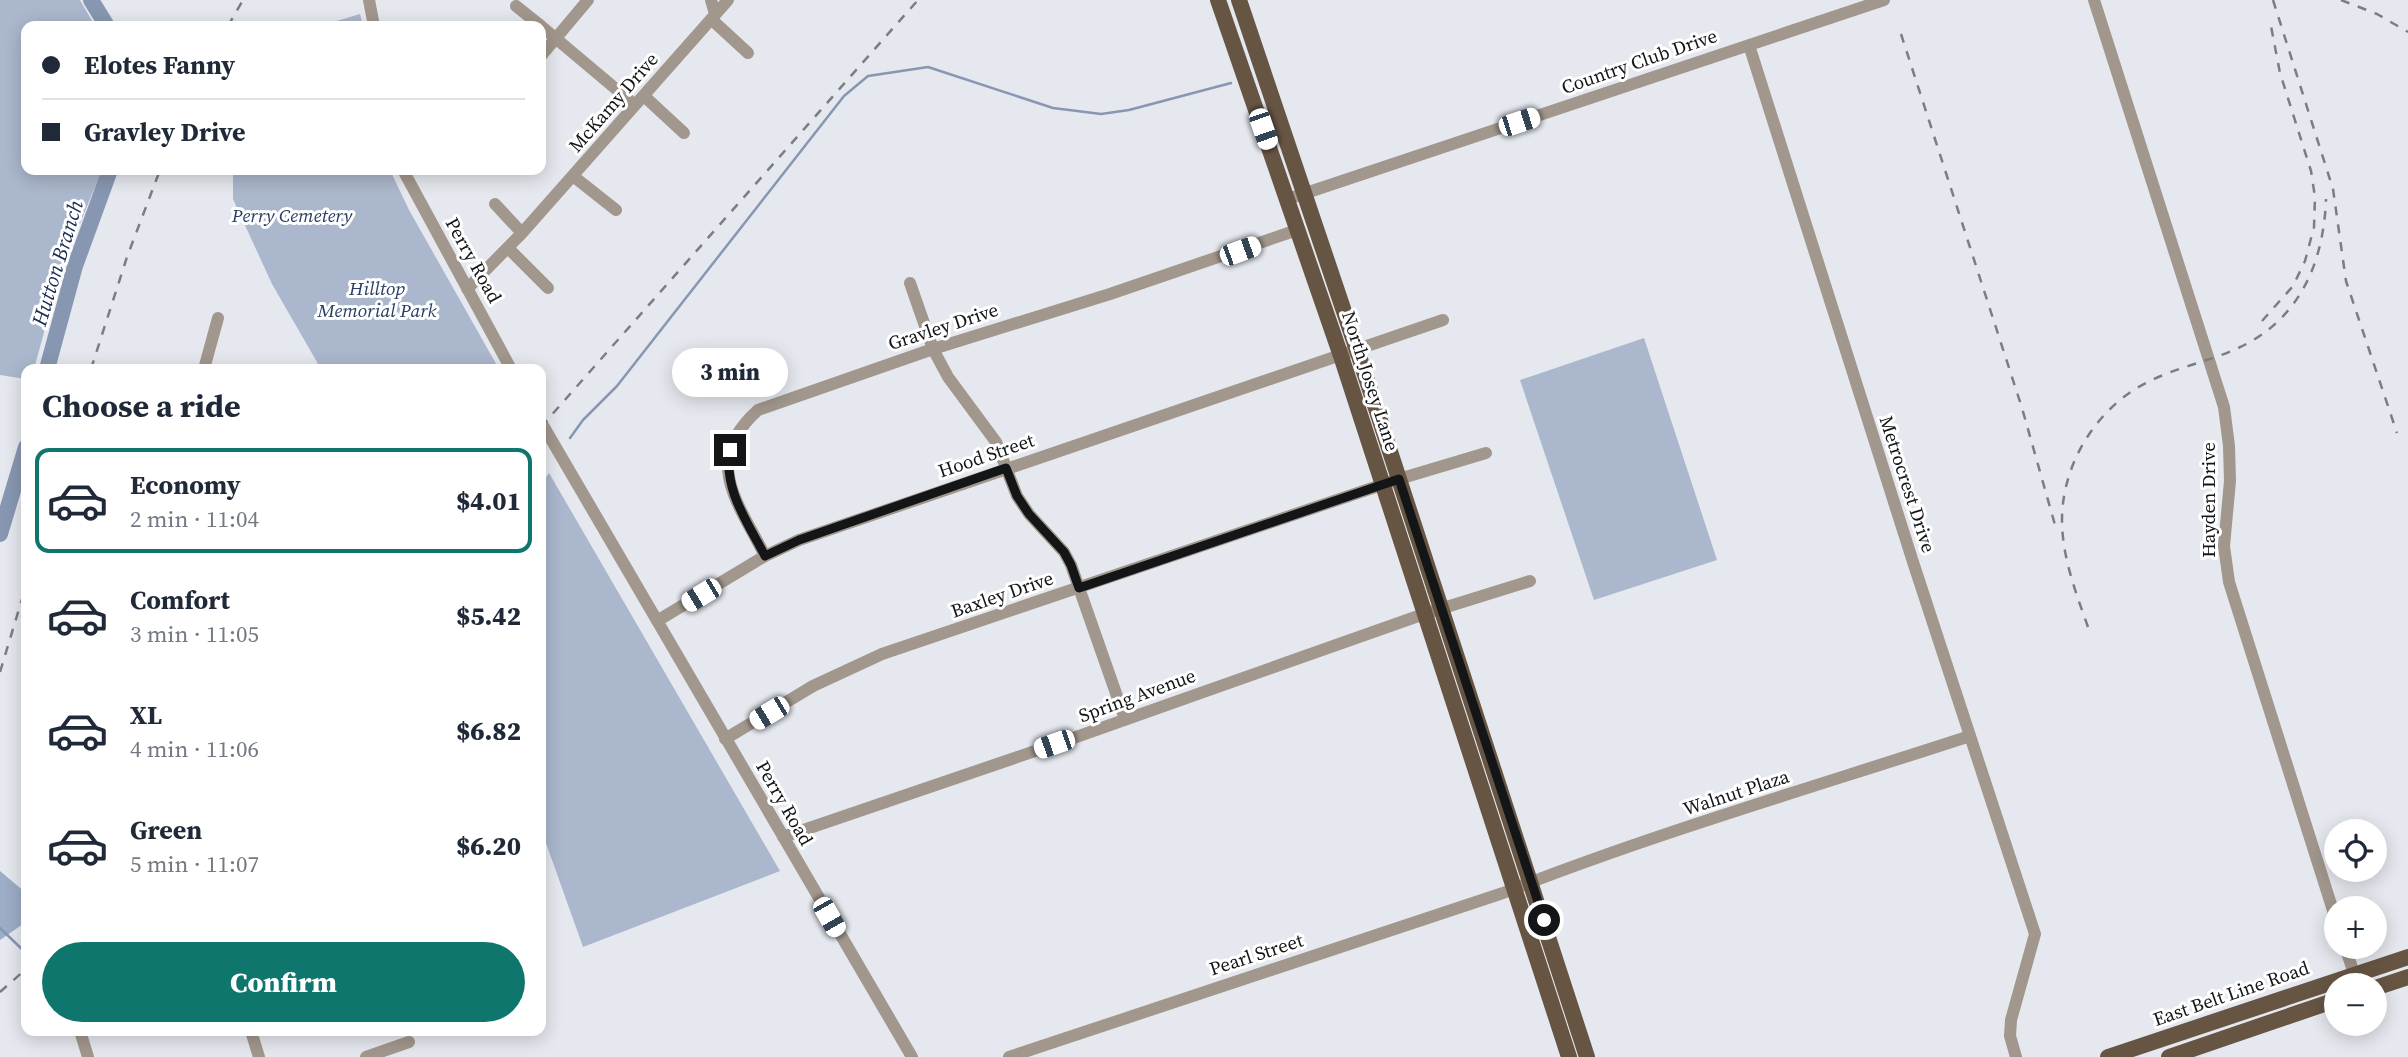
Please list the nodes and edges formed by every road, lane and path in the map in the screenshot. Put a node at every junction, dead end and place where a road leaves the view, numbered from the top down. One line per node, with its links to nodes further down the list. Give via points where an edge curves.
1 (369, 0): 11 (street)
2 (588, 0): 14 (street)
3 (711, 0): 10 (street)
4 (728, 0): 10 (street, McKamy Drive)
5 (1218, 0): 23 (main road, North Josey Lane)
6 (1239, 0): 22 (main road, North Josey Lane)
7 (1884, 0): 15 (street, Country Club Drive)
8 (2094, 0): 56 (street, Hayden Drive, via 2224,407 2230,481 2224,546 2229,582)
9 (516, 6): 12 (street)
10 (713, 17): 17 (street); 18 (street, McKamy Drive)
11 (373, 21)
12 (535, 21)
13 (546, 30): 14 (street)
14 (556, 38): 16 (street); 18 (street)
15 (1749, 45): 22 (street, Country Club Drive); 51 (street, Metrocrest Drive)
16 (546, 50)
17 (748, 53)
18 (639, 101): 19 (street); 21 (street, McKamy Drive)
19 (684, 133)
20 (406, 175): 31 (street, Perry Road)
21 (573, 176): 25 (street); 27 (street, McKamy Drive)
22 (1304, 193): 23 (street, Country Club Drive); 35 (main road, North Josey Lane)
23 (1287, 199): 26 (main road, North Josey Lane)
24 (495, 204): 27 (street)
25 (616, 210)
26 (1297, 230): 34 (street, Gravley Drive); 36 (main road, North Josey Lane)
27 (522, 233): 28 (street, McKamy Drive)
28 (508, 248): 30 (street); 31 (street, McKamy Drive)
29 (910, 283): 34 (street)
30 (548, 288)
31 (467, 289): 38 (street, Perry Road)
32 (218, 318): 37 (street)
33 (1443, 320): 35 (street, Hood Street)
34 (933, 349): 41 (street, via 996,442); 44 (street, Gravley Drive, via 758,410 744,422 730,450 729,482)
35 (1357, 350): 36 (street, Hood Street); 42 (main road, North Josey Lane)
36 (1341, 356): 41 (street, Hood Street); 43 (main road, North Josey Lane)
37 (205, 364)
38 (509, 364)
39 (546, 431): 49 (street, Perry Road)
40 (1486, 453): 42 (street, Baxley Drive)
41 (1006, 468): 44 (street, Hood Street); 46 (street, via 1029,514 1064,552)
42 (1399, 479): 43 (street, Baxley Drive); 47 (main road, North Josey Lane)
43 (1383, 485): 46 (street, Baxley Drive); 48 (main road, North Josey Lane)
44 (765, 556): 49 (street, Hood Street)
45 (1531, 581): 47 (street, Spring Avenue)
46 (1079, 588): 50 (street); 52 (street, Baxley Drive, via 882,654 813,686)
47 (1442, 608): 48 (street, Spring Avenue); 54 (main road, North Josey Lane)
48 (1424, 614): 50 (street, Spring Avenue); 55 (main road, North Josey Lane)
49 (657, 621): 52 (street, Perry Road)
50 (1125, 719): 53 (street, Spring Avenue)
51 (1970, 736): 54 (street, Walnut Plaza); 73 (street, Metrocrest Drive, via 2035,934 2011,1020)
52 (725, 739): 53 (street, Perry Road)
53 (783, 837): 69 (street, Perry Road)
54 (1532, 881): 55 (street, Walnut Plaza); 72 (main road, North Josey Lane)
55 (1515, 888): 70 (street, Pearl Street); 71 (main road, North Josey Lane)
56 (2328, 896)
57 (2408, 957): 58 (main road, East Belt Line Road)
58 (2372, 973)
59 (2408, 977): 60 (main road)
60 (2387, 984)
61 (2324, 990): 74 (main road, East Belt Line Road)
62 (2324, 1004): 75 (main road, East Belt Line Road)
63 (82, 1036): 66 (street)
64 (253, 1036): 67 (street)
65 (409, 1042): 68 (street)
66 (88, 1057)
67 (259, 1057)
68 (366, 1057)
69 (912, 1057)
70 (1009, 1057)
71 (1569, 1057)
72 (1587, 1057)
73 (2016, 1057)
74 (2108, 1057)
75 (2169, 1057)

